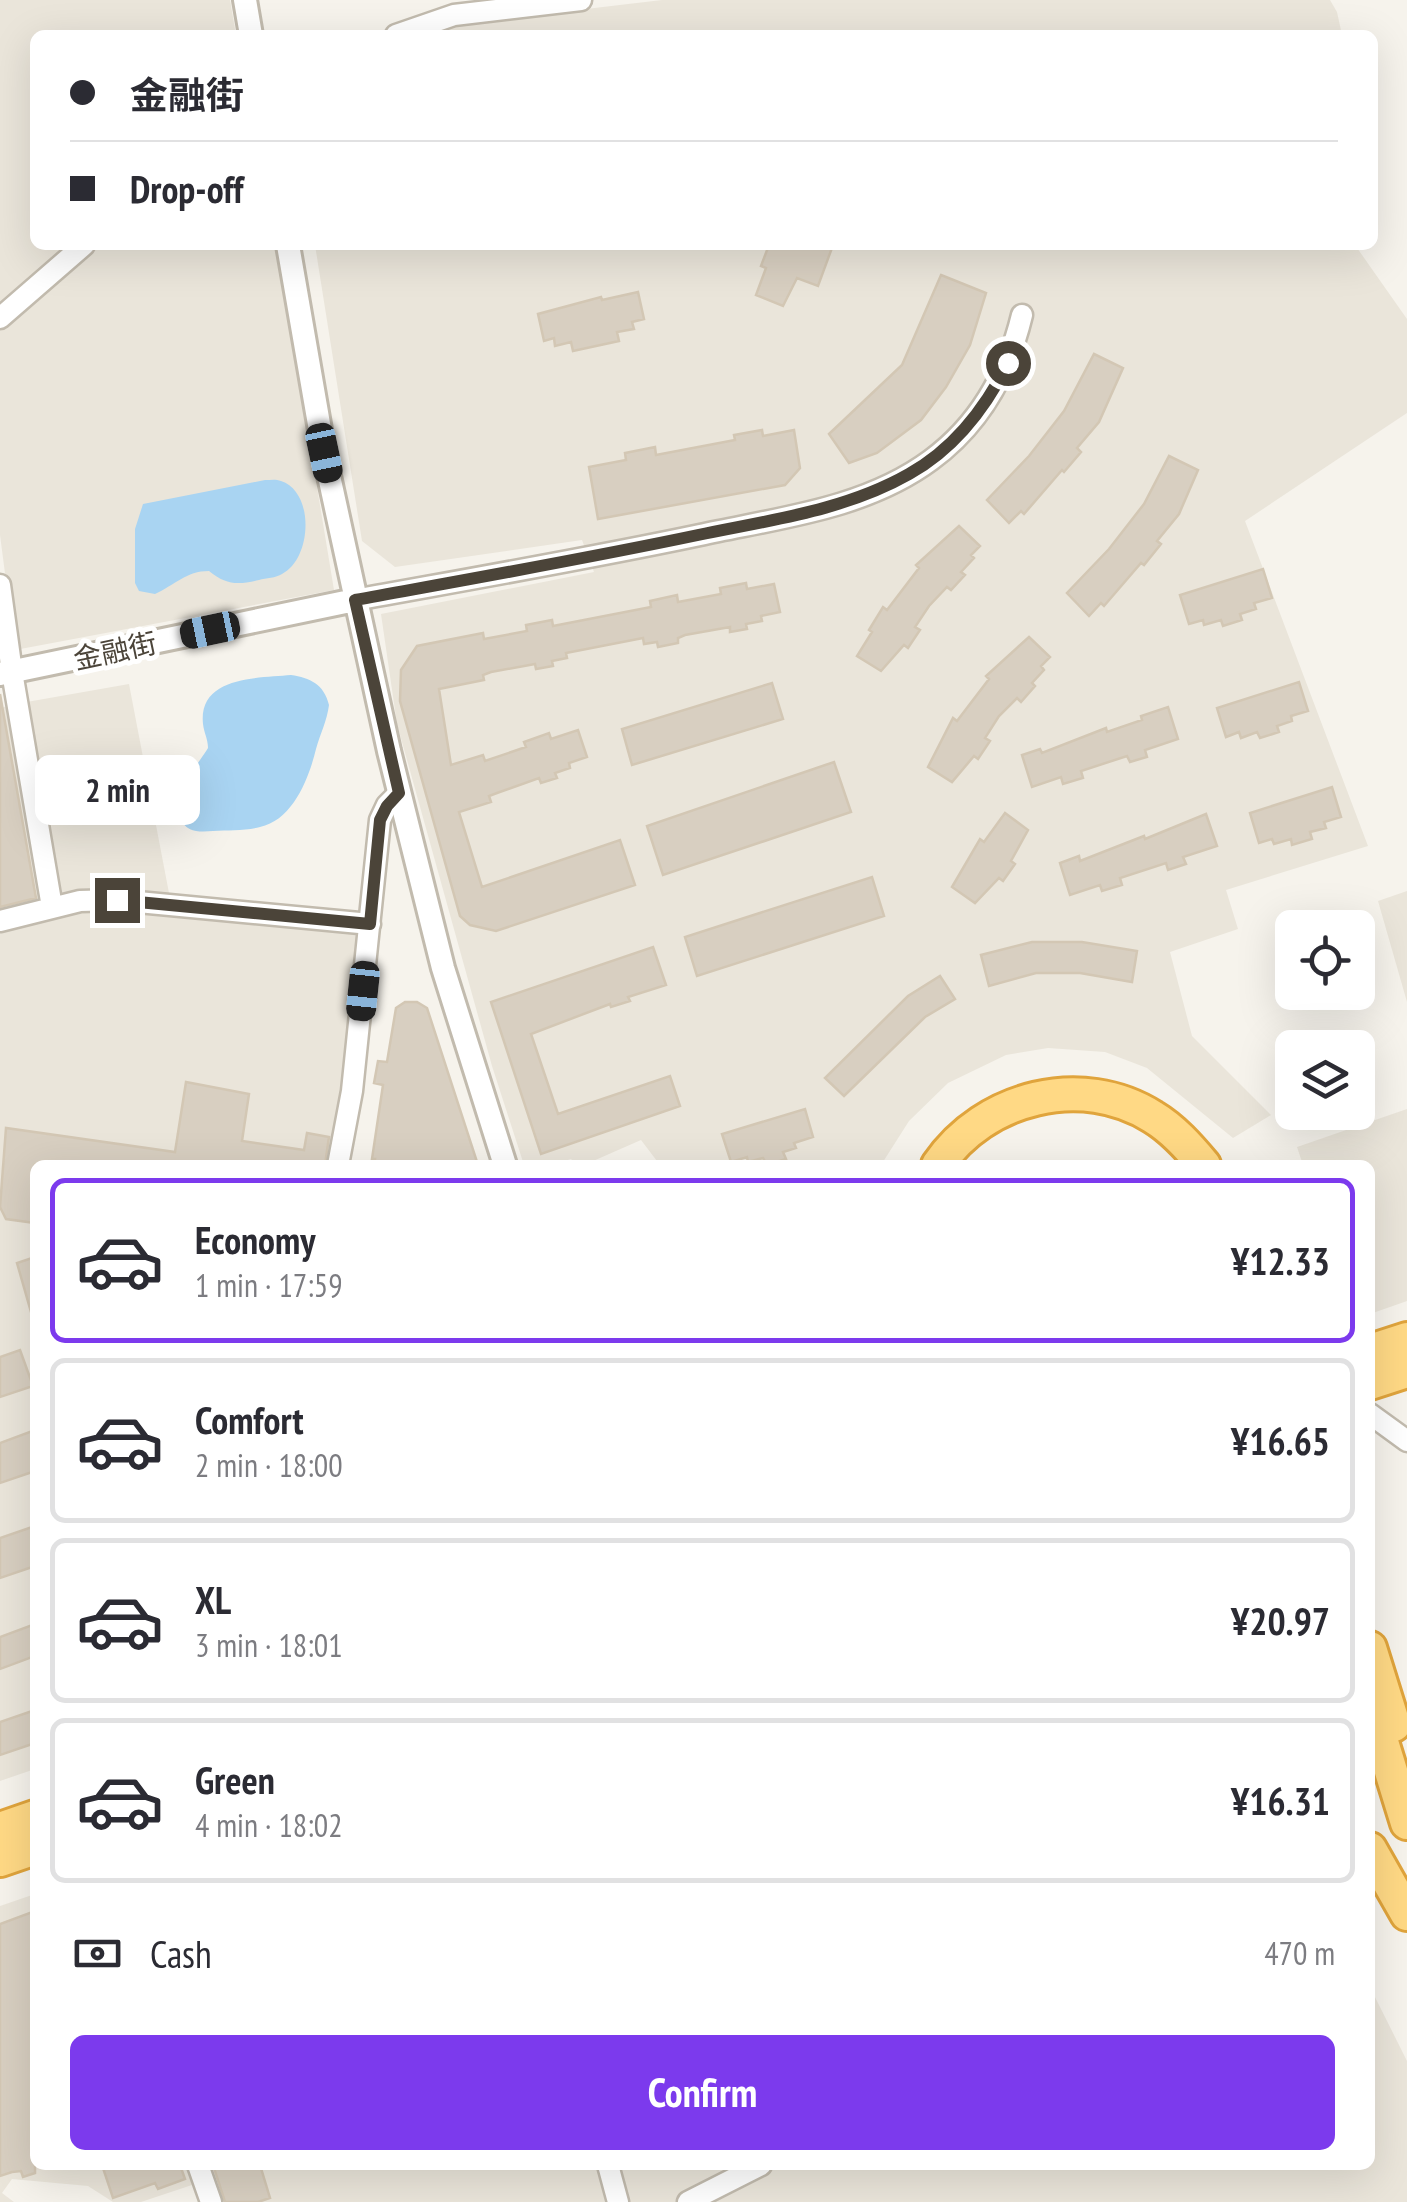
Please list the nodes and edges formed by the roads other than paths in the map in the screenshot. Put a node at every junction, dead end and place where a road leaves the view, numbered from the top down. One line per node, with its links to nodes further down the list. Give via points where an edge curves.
1 (245, 0): 3 (street)
2 (581, 0): 4 (street, via 454,14)
3 (251, 30)
4 (410, 30)
5 (78, 250): 8 (street)
6 (289, 250): 10 (street)
7 (1022, 315): 10 (street, 金融街, via 997,386 968,427 921,466 865,495 598,556)
8 (0, 318)
9 (0, 585): 11 (street)
10 (355, 600): 11 (street, 金融街); 12 (street)
11 (6, 673): 13 (street)
12 (399, 793): 15 (street, via 380,820); 17 (street, via 443,968)
13 (52, 907): 14 (street); 15 (street, via 117,900)
14 (0, 922)
15 (370, 924): 16 (street)
16 (339, 1160)
17 (503, 1160)
18 (942, 1160): 21 (highway, via 984,1118 1063,1094 1137,1108)
19 (963, 1160): 20 (highway, via 1009,1124 1064,1111 1130,1124)
20 (1178, 1160)
21 (1199, 1160)
22 (1407, 1339): 23 (highway)
23 (1375, 1350)
24 (1407, 1370): 25 (highway)
25 (1375, 1381)
26 (1375, 1418): 27 (street)
27 (1407, 1441)
28 (1375, 1664): 30 (highway)
29 (1375, 1720): 32 (highway)
30 (1407, 1768)
31 (30, 1818): 33 (highway)
32 (1407, 1823)
33 (0, 1829)
34 (30, 1850): 36 (highway)
35 (1375, 1858): 37 (highway)
36 (0, 1860)
37 (1407, 1914)
38 (200, 2170): 41 (street)
39 (609, 2170): 42 (street)
40 (751, 2170): 43 (street)
41 (211, 2202)
42 (618, 2202)
43 (688, 2202)

